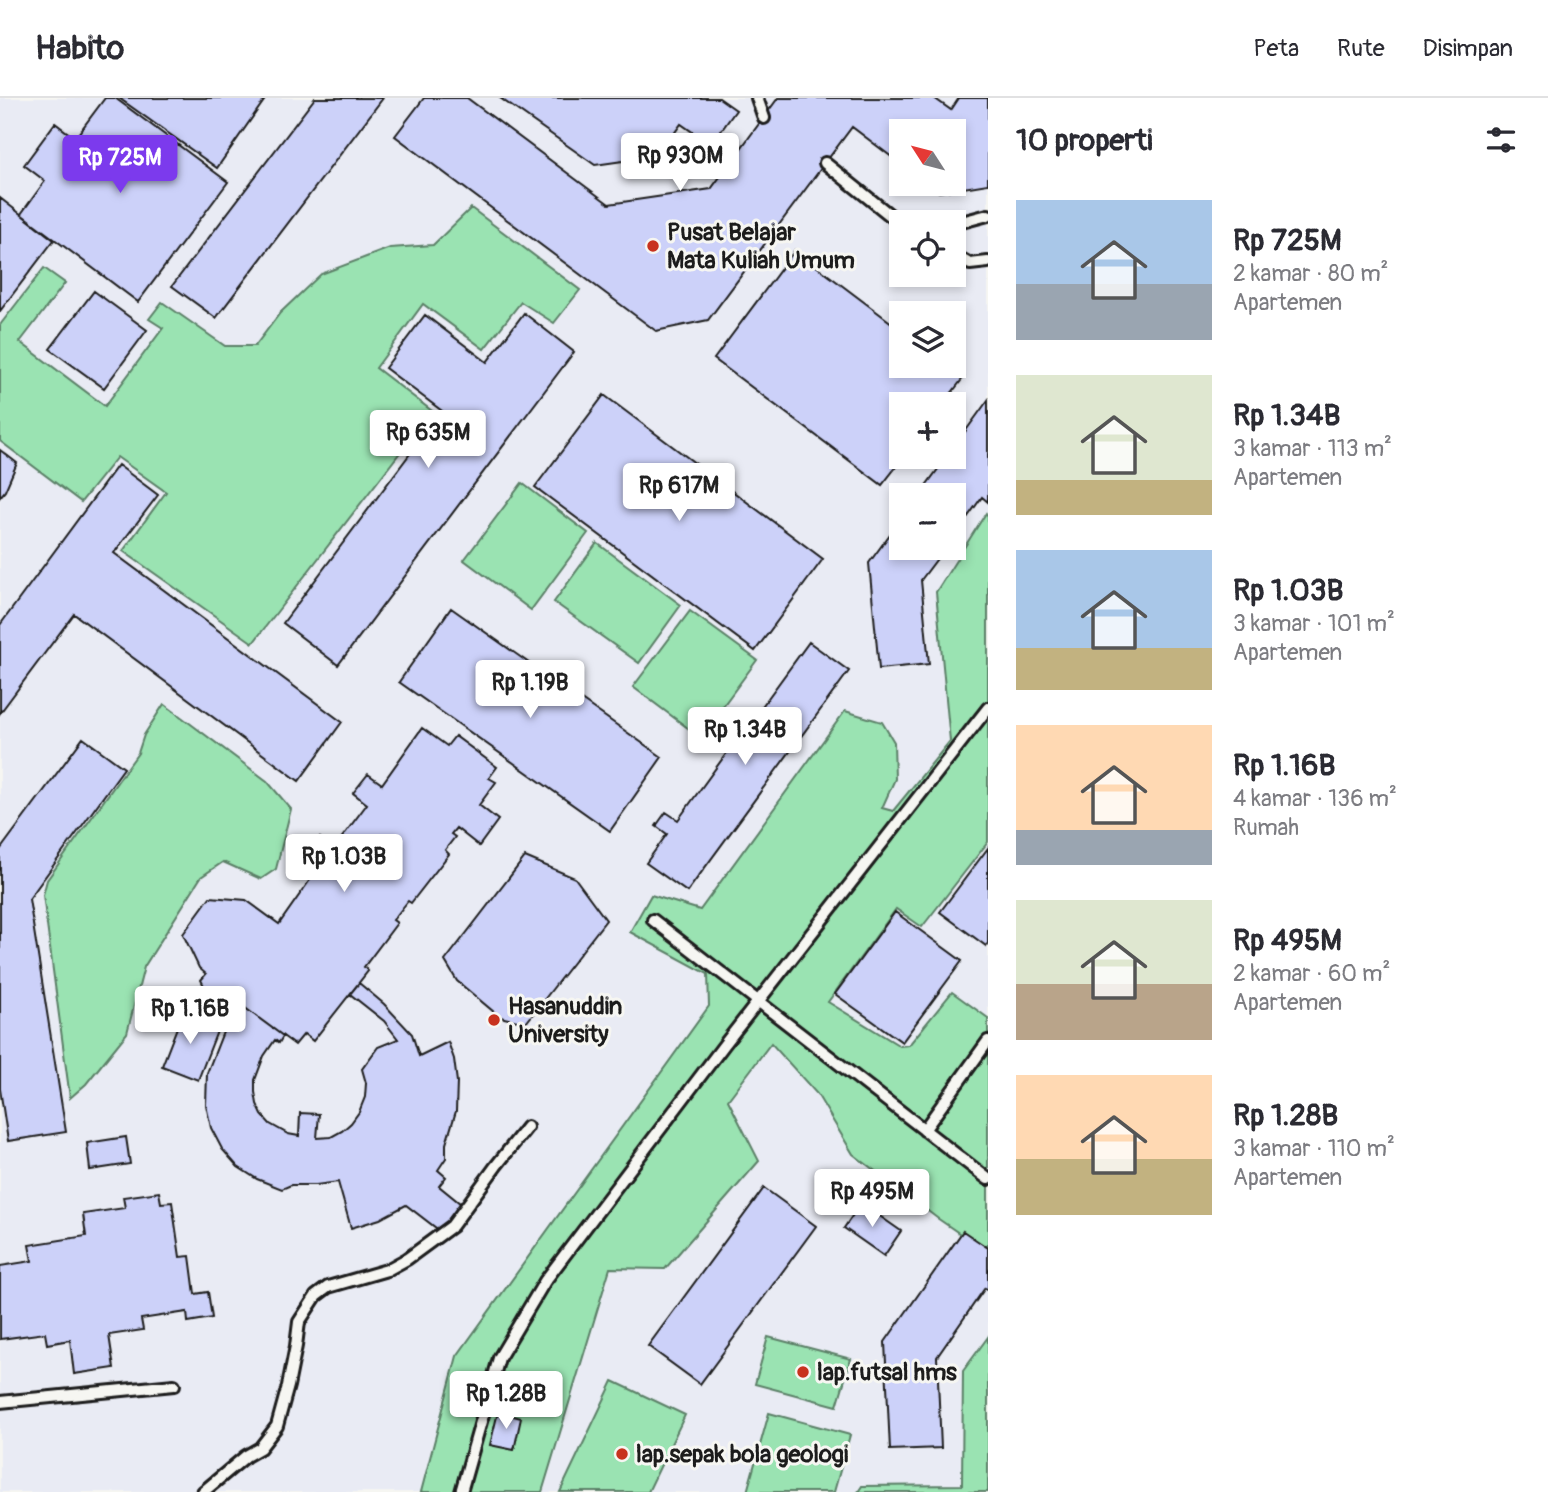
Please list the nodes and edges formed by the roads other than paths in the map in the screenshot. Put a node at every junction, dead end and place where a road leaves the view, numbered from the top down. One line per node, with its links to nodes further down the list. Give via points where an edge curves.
1 (757, 98): 2 (lane)
2 (764, 118)
3 (825, 163): 4 (lane)
4 (889, 214)
5 (988, 215): 6 (lane)
6 (966, 221)
7 (988, 261): 8 (lane)
8 (966, 262)
9 (988, 708): 11 (lane)
10 (653, 920): 11 (lane)
11 (759, 1002): 14 (lane); 19 (lane, via 545,1281 499,1358)
12 (988, 1041): 14 (lane)
13 (527, 1127): 18 (lane, via 452,1226 387,1270 328,1287 316,1296 299,1322 277,1426 260,1448)
14 (923, 1130): 15 (lane)
15 (988, 1180)
16 (174, 1385): 17 (lane)
17 (0, 1402)
18 (203, 1492)
19 (461, 1492)

